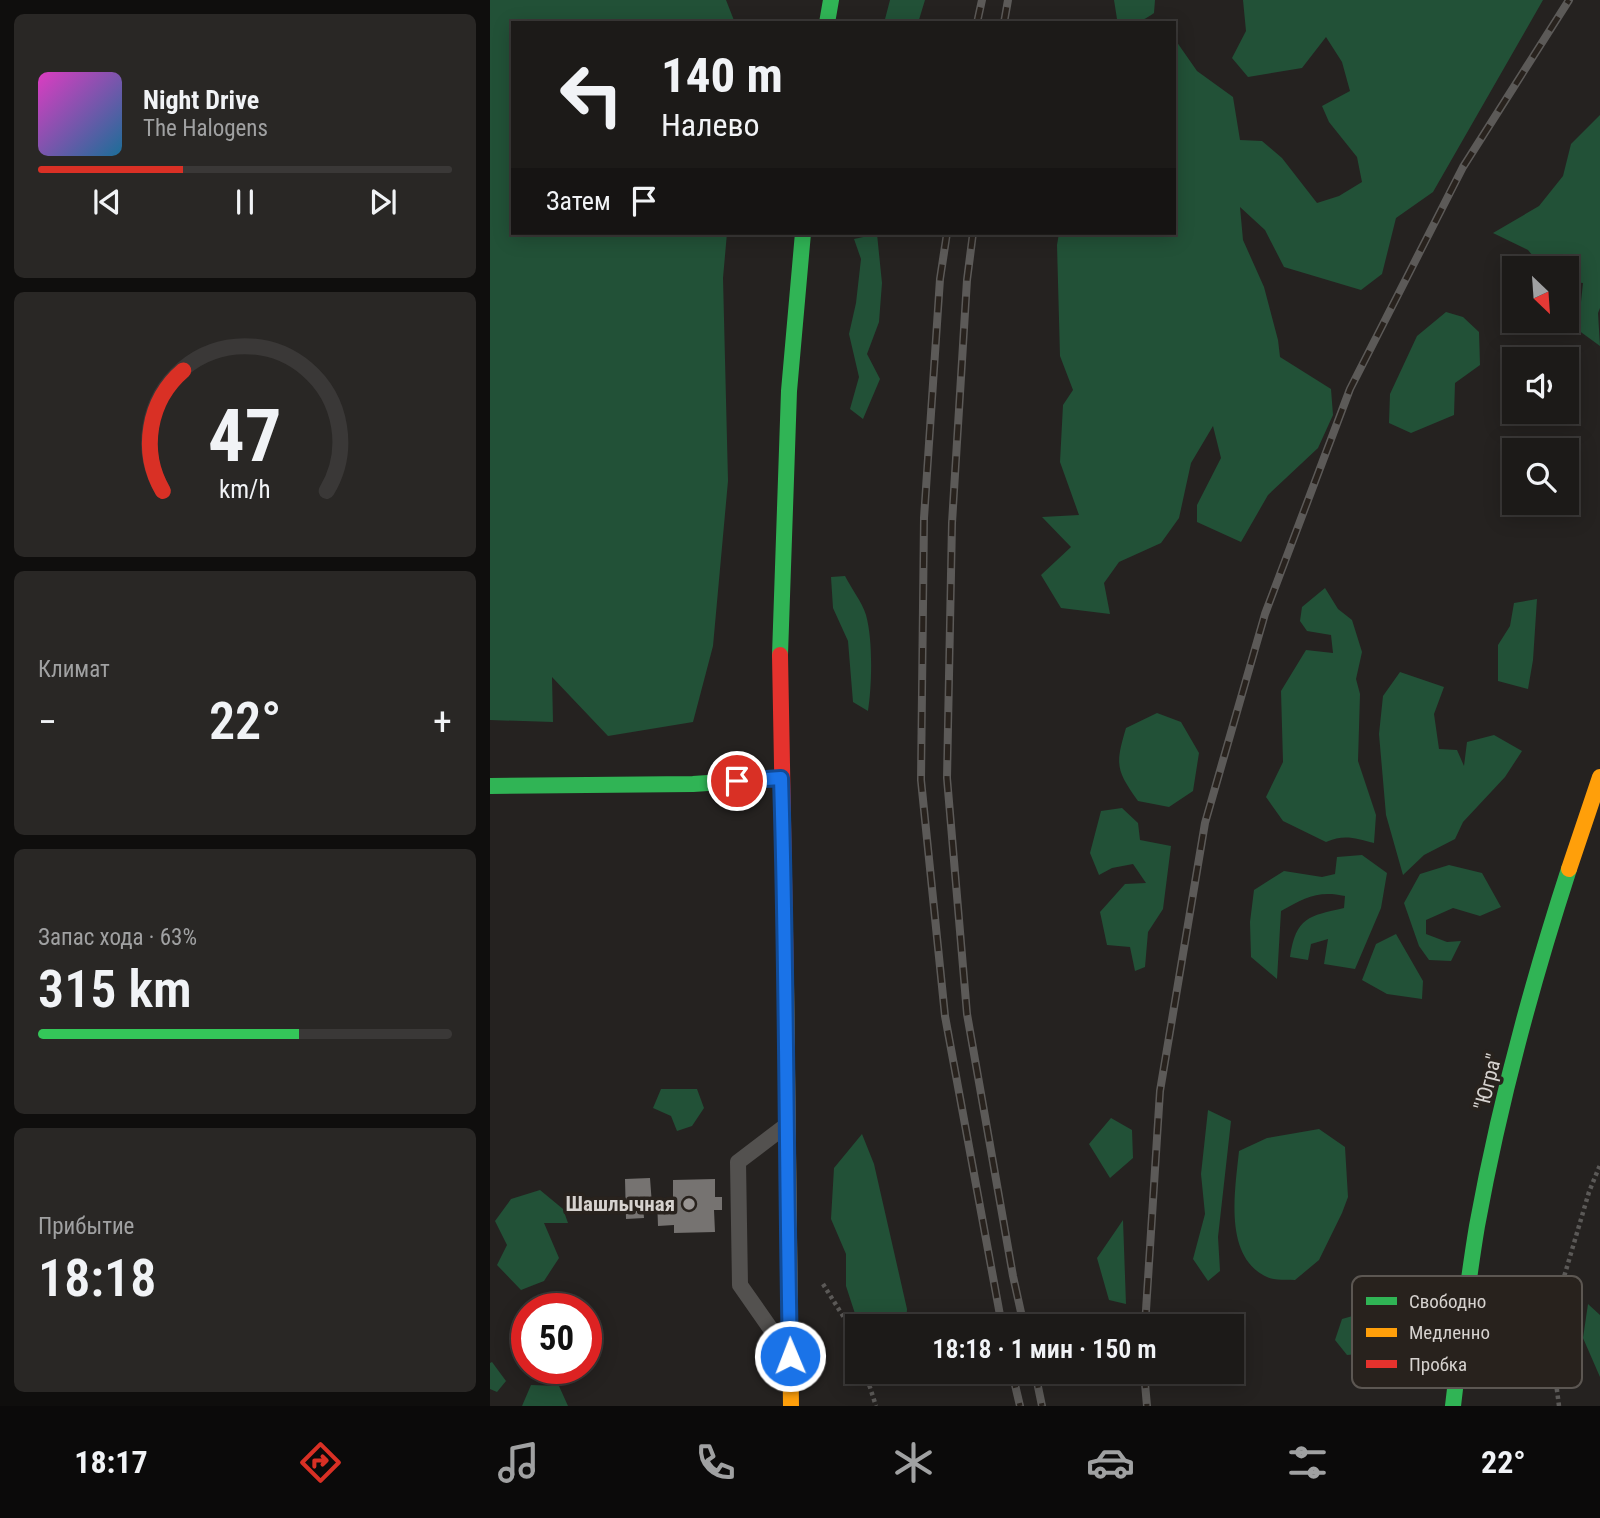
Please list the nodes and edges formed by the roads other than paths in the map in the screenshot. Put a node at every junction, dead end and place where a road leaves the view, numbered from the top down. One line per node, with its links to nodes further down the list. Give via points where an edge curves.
1 (831, 0): 2 (main road)
2 (827, 21)
3 (803, 235): 5 (main road, via 785,481)
4 (1600, 777): 8 (main road, "Югра", via 1544,945 1482,1202)
5 (781, 778): 6 (main road, via 693,784); 7 (main road)
6 (490, 786)
7 (786, 1126): 9 (main road); 9 (lane, via 738,1162 740,1285)
8 (1471, 1276)
9 (790, 1356): 11 (main road)
10 (1456, 1388): 12 (main road, "Югра")
11 (791, 1406)
12 (1453, 1406)

